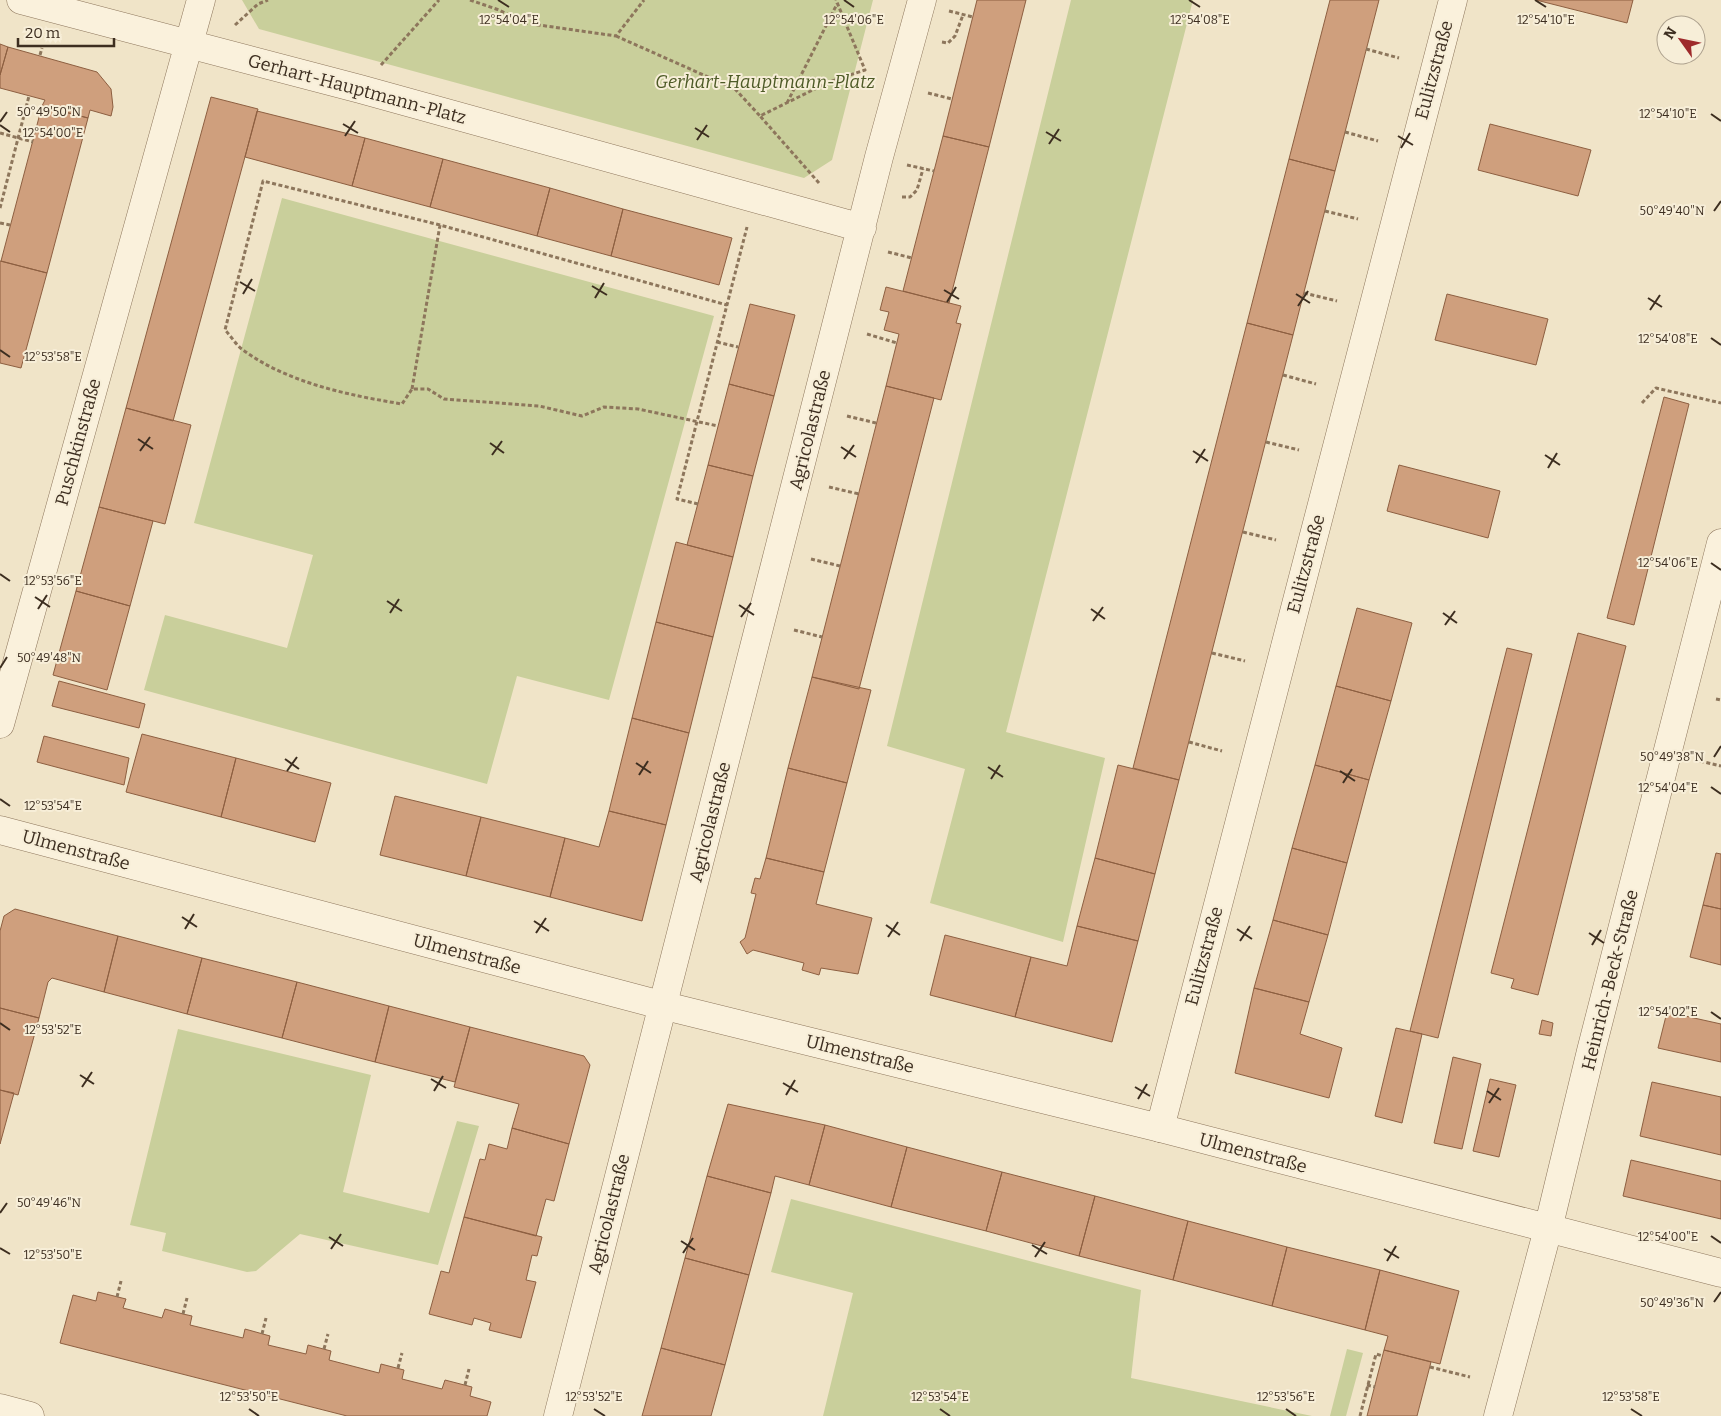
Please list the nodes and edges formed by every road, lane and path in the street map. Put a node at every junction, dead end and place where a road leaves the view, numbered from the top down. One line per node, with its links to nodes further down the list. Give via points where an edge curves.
1 (21, 0): 16 (street, Gerhart-Hauptmann-Platz)
2 (200, 0): 16 (street)
3 (268, 0): 13 (path, via 258,4)
4 (439, 0): 21 (path)
5 (470, 0): 14 (path, via 526,23)
6 (644, 0): 14 (path)
7 (922, 0): 44 (street)
8 (1453, 0): 86 (street, Eulitzstraße)
9 (837, 2): 25 (path); 25 (path, via 865,70 828,82)
10 (957, 13): 11 (path)
11 (963, 15): 12 (path); 15 (path, via 955,36 948,43)
12 (973, 17)
13 (233, 27)
14 (616, 36): 26 (path, via 735,89)
15 (941, 41)
16 (189, 44): 21 (street, Gerhart-Hauptmann-Platz); 79 (street, Puschkinstraße)
17 (42, 48): 19 (path)
18 (1366, 49): 20 (path)
19 (40, 56)
20 (1399, 58)
21 (360, 89): 37 (street, Gerhart-Hauptmann-Platz)
22 (928, 93): 24 (path)
23 (29, 96): 29 (path)
24 (952, 99)
25 (787, 103): 26 (path)
26 (760, 116): 35 (path)
27 (1345, 132): 30 (path)
28 (0, 133): 29 (path)
29 (19, 138): 31 (path); 38 (path)
30 (1378, 140)
31 (33, 142)
32 (909, 165): 33 (path)
33 (923, 169): 34 (path); 36 (path, via 917,190 910,197)
34 (934, 171)
35 (821, 186)
36 (902, 197)
37 (755, 198): 44 (street, Gerhart-Hauptmann-Platz); 49 (path)
38 (0, 208)
39 (1325, 211): 40 (path)
40 (1358, 219)
41 (0, 223): 43 (path)
42 (440, 225): 49 (path); 56 (path); 56 (path, via 263,181 225,330 241,349 282,372 355,397 402,404)
43 (10, 226)
44 (862, 228): 85 (street, Agricolastraße)
45 (888, 252): 46 (path)
46 (912, 258)
47 (1304, 293): 48 (path)
48 (1337, 301)
49 (727, 305): 51 (path)
50 (867, 334): 52 (path)
51 (717, 342): 53 (path); 60 (path)
52 (897, 343)
53 (738, 347)
54 (1283, 375): 55 (path)
55 (1316, 384)
56 (412, 390): 60 (path, via 428,388 444,399 539,406 582,416 604,406)
57 (1642, 403): 58 (path, via 1656,388)
58 (1721, 403)
59 (847, 416): 61 (path)
60 (697, 420): 62 (path); 67 (path, via 677,499)
61 (876, 423)
62 (718, 426)
63 (1266, 442): 64 (path)
64 (1299, 450)
65 (829, 487): 66 (path)
66 (859, 494)
67 (698, 504)
68 (1243, 532): 69 (path)
69 (1276, 540)
70 (1721, 543): 87 (street, Heinrich-Beck-Straße)
71 (812, 559): 72 (path)
72 (840, 566)
73 (794, 630): 74 (path)
74 (822, 637)
75 (1212, 653): 76 (path)
76 (1245, 662)
77 (1716, 699): 78 (path)
78 (1721, 700)
79 (0, 724)
80 (1189, 742): 81 (path)
81 (1222, 750)
82 (1700, 761): 83 (path)
83 (1721, 766)
84 (0, 830): 85 (street, Ulmenstraße)
85 (661, 1005): 86 (street, Ulmenstraße); 108 (street, Agricolastraße)
86 (1160, 1128): 87 (street, Ulmenstraße)
87 (1548, 1230): 88 (street, Ulmenstraße); 110 (street, Heinrich-Beck-Straße)
88 (1721, 1273)
89 (121, 1281): 90 (path)
90 (117, 1297)
91 (187, 1298): 92 (path)
92 (183, 1314)
93 (266, 1318): 94 (path)
94 (262, 1334)
95 (328, 1334): 96 (path)
96 (324, 1349)
97 (402, 1353): 100 (path)
98 (1383, 1356): 104 (path, via 1376,1354)
99 (1430, 1367): 102 (path)
100 (398, 1368)
101 (469, 1370): 103 (path)
102 (1470, 1377)
103 (464, 1385)
104 (1368, 1385): 105 (path); 109 (path)
105 (1375, 1387)
106 (0, 1408): 107 (street)
107 (30, 1416)
108 (558, 1416)
109 (1360, 1416)
110 (1498, 1416)

